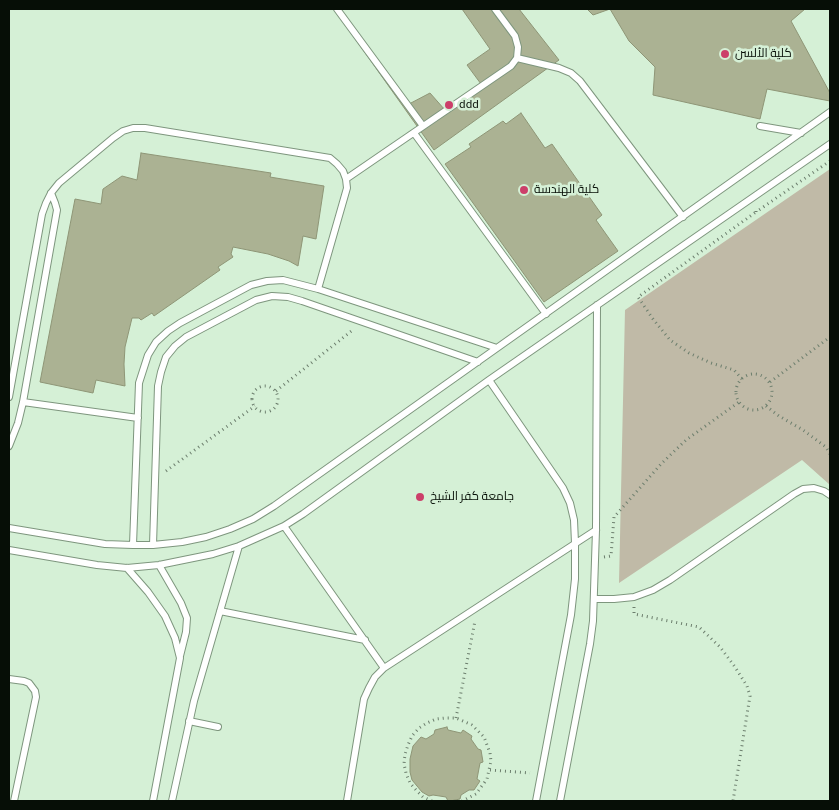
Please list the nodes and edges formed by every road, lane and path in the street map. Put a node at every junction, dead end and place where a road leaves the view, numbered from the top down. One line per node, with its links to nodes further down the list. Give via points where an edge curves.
1 (337, 9): 5 (lane)
2 (495, 9): 3 (lane, via 515,36)
3 (517, 58): 5 (lane, via 511,66); 15 (lane, via 559,68 580,81)
4 (830, 112): 8 (lane)
5 (423, 126): 7 (lane)
6 (760, 126): 8 (lane)
7 (414, 133): 11 (lane); 18 (lane)
8 (801, 133): 15 (lane)
9 (830, 144): 13 (lane)
10 (830, 161): 14 (path)
11 (346, 180): 12 (lane, via 343,171 330,158 134,128 113,138); 16 (lane, via 347,188)
12 (51, 193): 27 (lane, via 42,214); 28 (lane, via 57,210)
13 (746, 202): 14 (path); 17 (lane)
14 (756, 212): 23 (path, via 638,297 670,340 689,353 734,370)
15 (683, 217): 18 (lane)
16 (318, 289): 21 (lane); 32 (lane, via 283,280 251,285 168,331 148,354 139,383)
17 (597, 305): 24 (lane); 39 (lane)
18 (546, 314): 21 (lane)
19 (363, 322): 22 (lane); 26 (path); 35 (lane, via 288,297 272,296 256,300 186,337 166,357 161,372)
20 (830, 336): 25 (path)
21 (497, 348): 22 (lane)
22 (478, 362): 41 (lane, via 253,519 206,537)
23 (742, 378): 25 (path, via 754,374); 29 (path, via 736,390)
24 (489, 380): 37 (lane); 40 (lane, via 563,488 574,520)
25 (770, 382): 31 (path, via 772,395)
26 (276, 392): 30 (path, via 278,400 271,411 258,410); 30 (path, via 268,386 258,388 252,397)
27 (9, 397)
28 (24, 402): 32 (lane); 33 (lane)
29 (739, 402): 31 (path, via 755,410); 45 (path, via 686,440 662,463 614,517 611,556)
30 (255, 406): 35 (path)
31 (766, 406): 34 (path, via 826,447)
32 (138, 418): 42 (lane)
33 (9, 446)
34 (830, 454)
35 (155, 479): 41 (lane)
36 (830, 495): 48 (lane, via 814,488 794,494 670,580)
37 (284, 526): 43 (lane); 52 (lane)
38 (9, 528): 42 (lane, via 105,544)
39 (596, 530): 40 (lane); 45 (lane)
40 (575, 543): 50 (lane); 60 (lane, via 571,615)
41 (153, 544): 42 (lane)
42 (133, 545)
43 (239, 546): 46 (lane); 51 (lane)
44 (9, 550): 47 (lane)
45 (595, 559): 49 (lane)
46 (160, 565): 47 (lane); 53 (lane, via 187,618)
47 (127, 568): 53 (lane, via 165,616)
48 (634, 597): 49 (lane); 69 (path, via 634,614 700,627 720,647 747,686 750,696)
49 (594, 599): 68 (lane, via 590,644)
50 (477, 607): 54 (lane); 56 (path)
51 (220, 611): 52 (lane); 57 (lane)
52 (365, 640): 54 (lane)
53 (180, 658): 62 (lane)
54 (384, 668): 64 (lane, via 364,699)
55 (9, 679): 61 (lane, via 29,683 36,697)
56 (456, 718): 59 (path, via 472,725 484,737 490,753); 65 (path, via 436,719 419,728 405,754 404,764 410,783)
57 (189, 722): 58 (lane); 63 (lane)
58 (218, 727)
59 (490, 770): 60 (path); 66 (path, via 476,794)
60 (541, 774): 67 (lane)
61 (14, 801)
62 (153, 801)
63 (172, 801)
64 (347, 801)
65 (432, 801)
66 (462, 801)
67 (536, 801)
68 (560, 801)
69 (733, 801)

